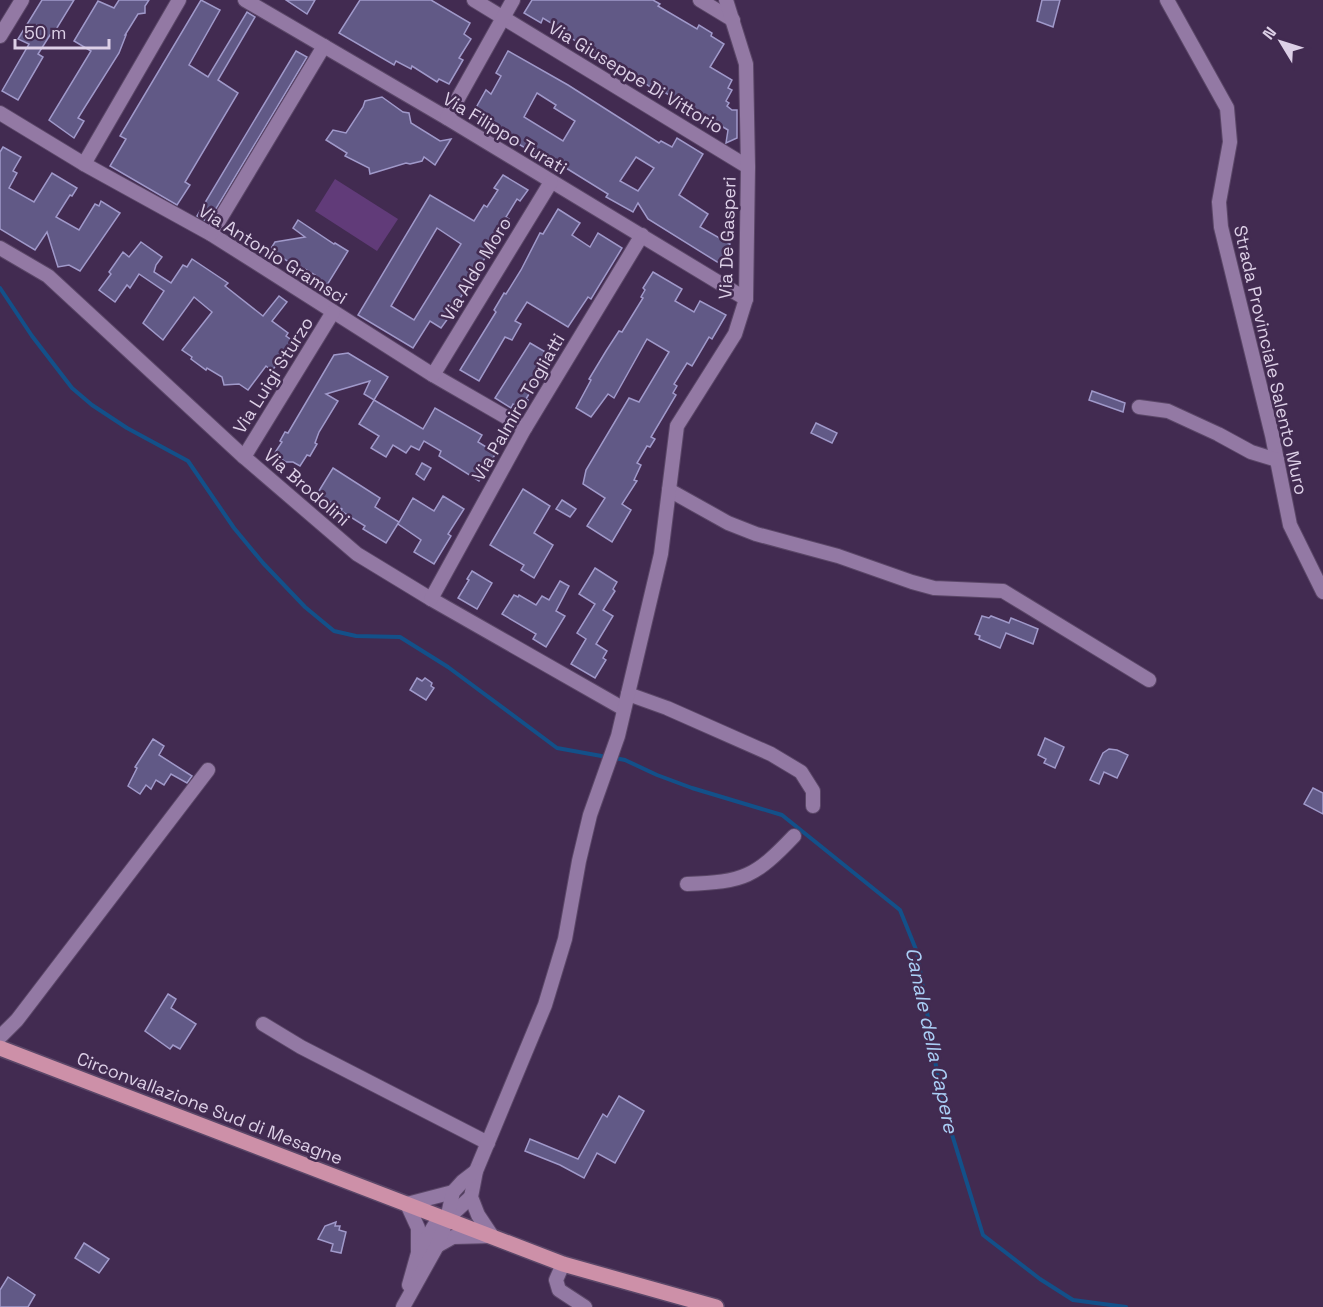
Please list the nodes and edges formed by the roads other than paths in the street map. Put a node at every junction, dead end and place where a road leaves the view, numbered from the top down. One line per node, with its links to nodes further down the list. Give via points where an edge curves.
1 (22, 0): 11 (street)
2 (179, 0): 15 (street)
3 (245, 0): 12 (street, Via Filippo Turati)
4 (474, 0): 9 (street, Via Giuseppe Di Vittorio)
5 (513, 0): 9 (street)
6 (700, 0): 10 (street)
7 (726, 0): 10 (street, Via De Gasperi)
8 (1167, 0): 27 (street, Strada Provinciale Salento Muro, via 1227,108 1230,142 1219,202 1221,228)
9 (503, 17): 14 (street); 16 (street, Via Giuseppe Di Vittorio)
10 (734, 20): 16 (street, Via De Gasperi, via 746,64)
11 (0, 36)
12 (324, 46): 14 (street, Via Filippo Turati); 18 (street)
13 (0, 113): 15 (street, Via Antonio Gramsci)
14 (447, 118): 17 (street, Via Filippo Turati)
15 (84, 164): 18 (street, Via Antonio Gramsci)
16 (748, 167): 21 (street, Via De Gasperi)
17 (550, 182): 19 (street, Via Filippo Turati); 23 (street, Via Aldo Moro)
18 (211, 234): 22 (street, Via Antonio Gramsci)
19 (642, 235): 21 (street, Via Filippo Turati); 25 (street, Via Palmiro Togliatti)
20 (0, 248): 26 (street, Via Brodolini, via 48,276)
21 (746, 299): 28 (street, Via De Gasperi, via 735,334 677,426)
22 (333, 312): 23 (street, Via Antonio Gramsci); 26 (street, Via Luigi Sturzo)
23 (432, 375): 25 (street, Via Antonio Gramsci)
24 (1139, 407): 27 (street, via 1168,411 1251,452)
25 (525, 428): 30 (street, Via Palmiro Togliatti)
26 (244, 457): 30 (street, Via Brodolini, via 357,554)
27 (1277, 460): 29 (street, Strada Provinciale Salento Muro, via 1290,525)
28 (669, 490): 31 (street, via 756,534 838,556 912,582 934,588 1004,591); 32 (street, Via De Gasperi, via 661,554)
29 (1323, 592)
30 (430, 599): 33 (street, Via Brodolini)
31 (1149, 680)
32 (628, 694): 33 (street, Via De Gasperi); 35 (street, via 771,754 801,772 813,791)
33 (624, 710): 41 (street, Via De Gasperi, via 590,815 565,939 545,1005)
34 (208, 770): 39 (street)
35 (813, 806)
36 (794, 836): 37 (street, via 771,861 744,877 721,883)
37 (687, 884)
38 (263, 1024): 41 (street)
39 (0, 1037)
40 (0, 1048): 45 (main road, Circonvallazione Sud di Mesagne)
41 (488, 1143): 42 (street, Via De Gasperi)
42 (477, 1171): 43 (street); 44 (street, Via De Gasperi)
43 (453, 1192): 45 (street); 46 (street)
44 (471, 1197): 46 (street); 47 (street)
45 (406, 1204): 46 (main road, Circonvallazione Sud di Mesagne); 49 (street, via 418,1228)
46 (447, 1219): 47 (main road, Circonvallazione Sud di Mesagne); 48 (street); 49 (street, via 434,1226)
47 (492, 1236): 48 (street, via 453,1237); 50 (main road, Circonvallazione Sud di Mesagne)
48 (437, 1246): 51 (street)
49 (418, 1253): 51 (street)
50 (563, 1264): 52 (street, via 556,1280 560,1290); 53 (main road, Circonvallazione Sud di Mesagne)
51 (403, 1307)
52 (585, 1307)
53 (716, 1307)

